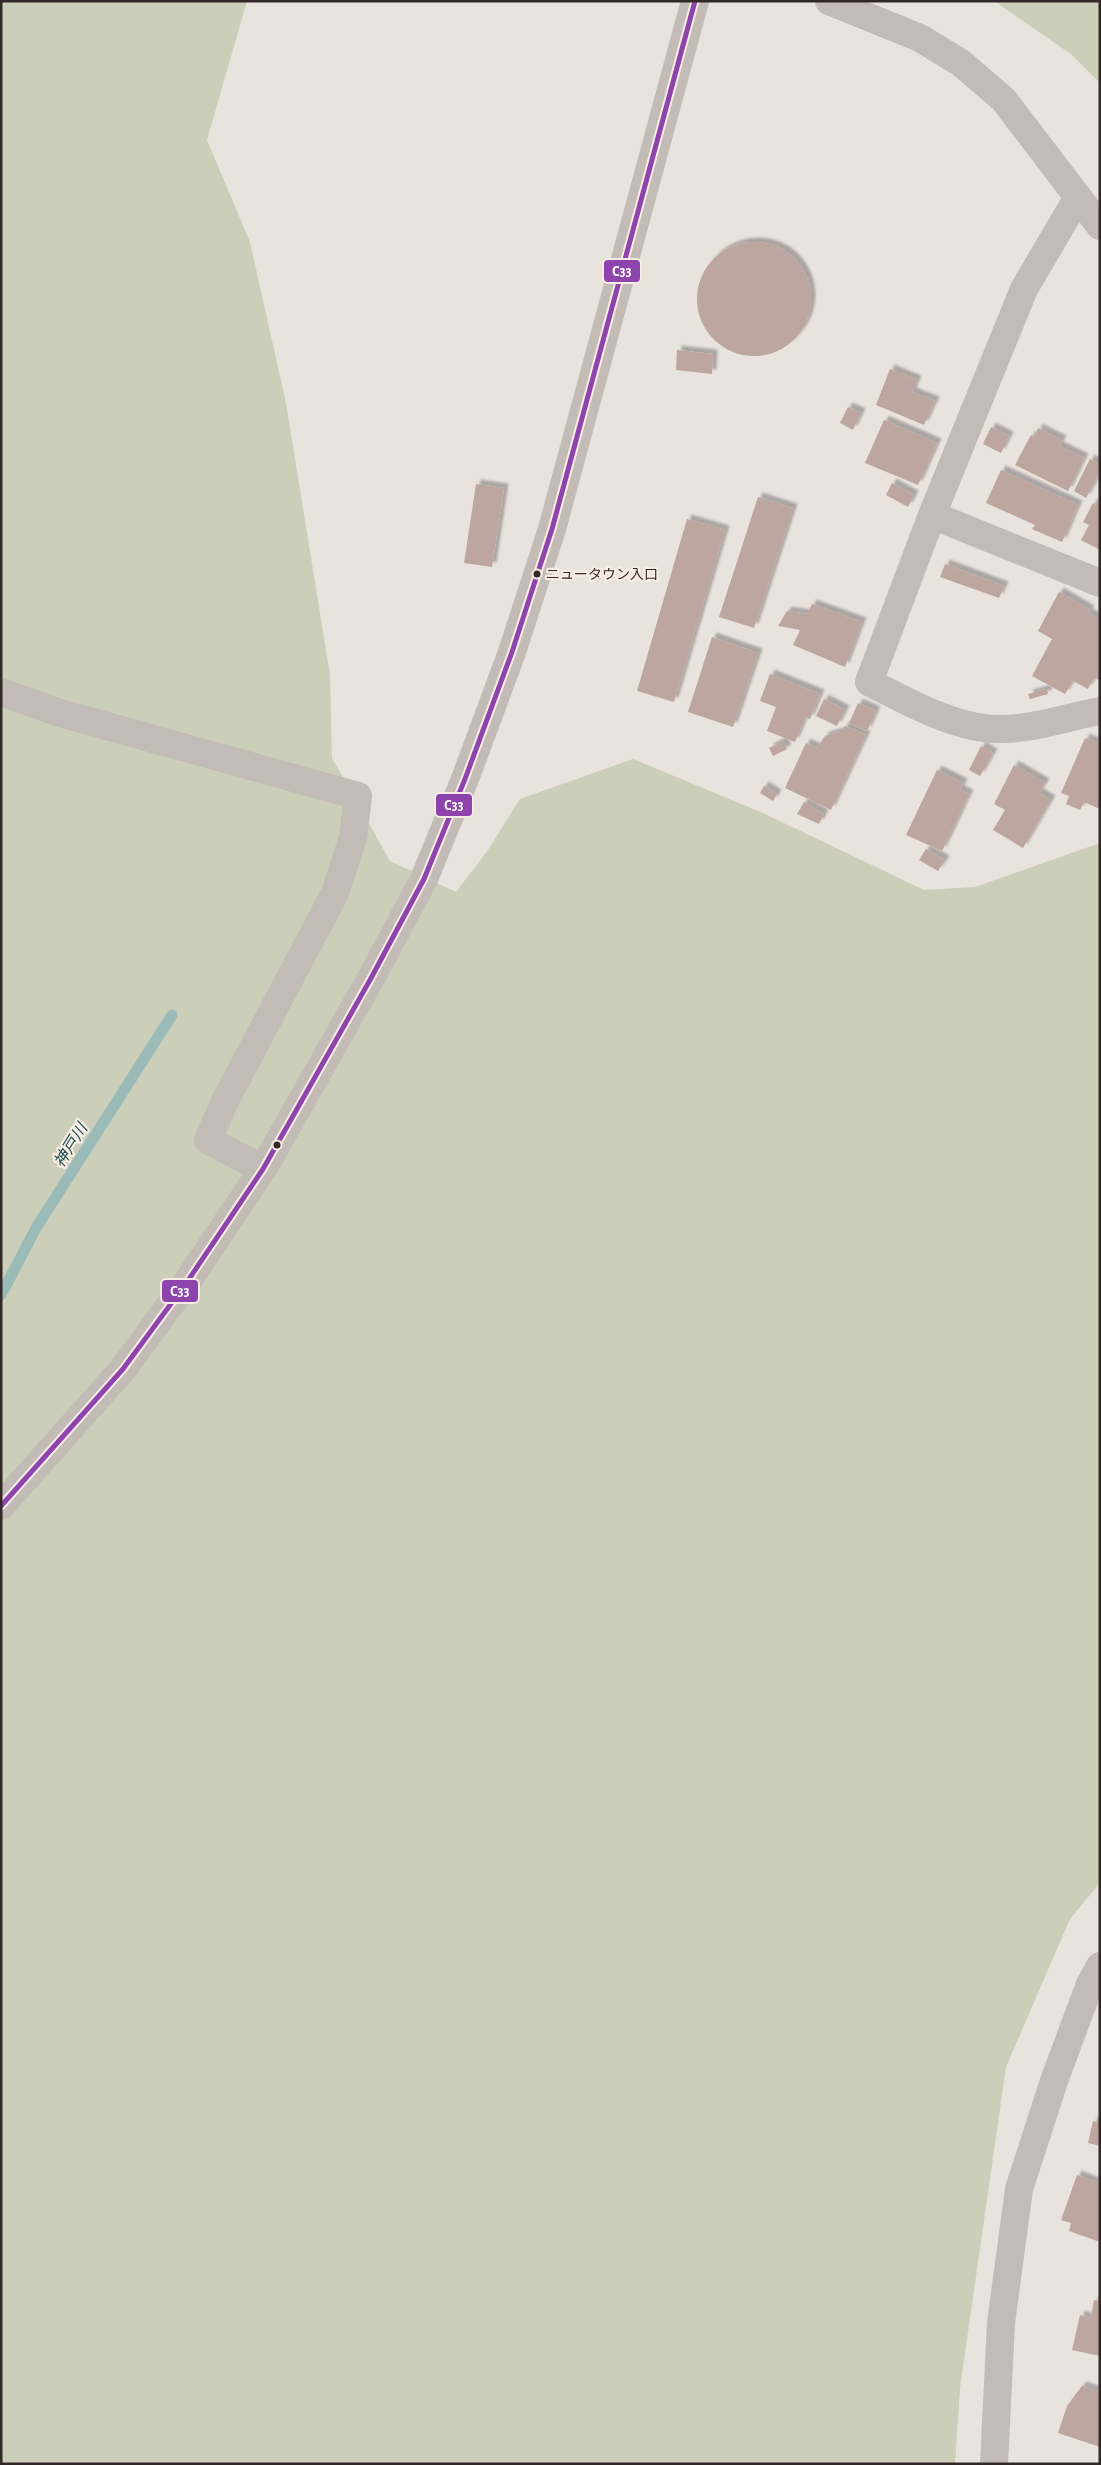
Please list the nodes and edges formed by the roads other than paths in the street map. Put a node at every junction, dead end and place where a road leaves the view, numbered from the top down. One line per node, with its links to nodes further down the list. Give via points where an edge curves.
1 (695, 1): 9 (street, via 552,529 512,652 424,879)
2 (829, 1): 3 (street, via 920,38 961,63 1004,100)
3 (1078, 197): 4 (street); 5 (street, via 1024,289)
4 (1100, 226)
5 (932, 515): 6 (street); 8 (street, via 869,682 914,705 971,725 996,729 1016,729)
6 (1100, 583)
7 (1, 692): 9 (street, via 60,713 358,796 353,838 335,892 208,1140)
8 (1100, 711)
9 (263, 1169): 10 (street, via 123,1368)
10 (1, 1506)
11 (1100, 1966): 12 (street, via 1090,1984 1054,2081 1019,2188 1001,2323)
12 (994, 2464)

